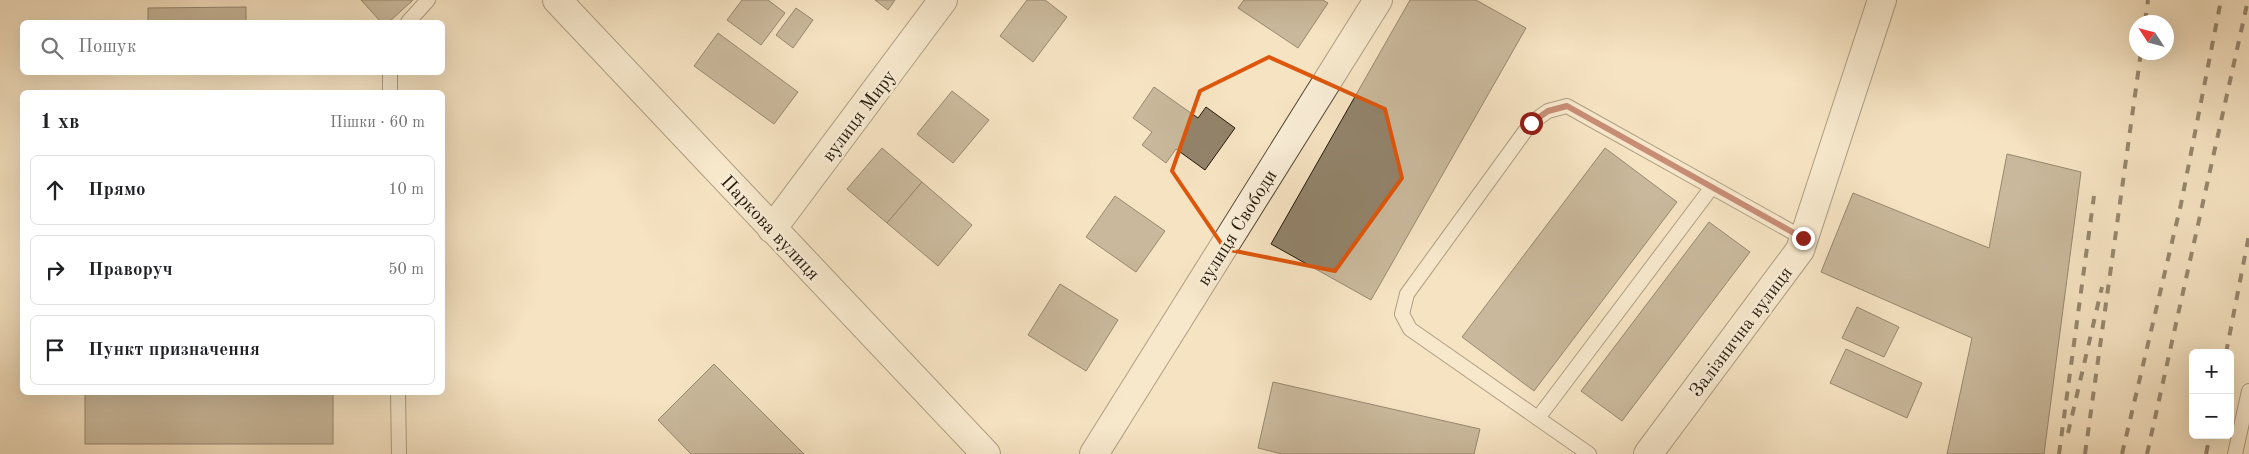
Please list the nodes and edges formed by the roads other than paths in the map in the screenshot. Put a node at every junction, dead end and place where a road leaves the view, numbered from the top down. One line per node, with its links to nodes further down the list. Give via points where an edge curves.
1 (428, 0): 6 (lane)
2 (557, 0): 10 (street, Паркова вулиця)
3 (943, 0): 10 (street, вулиця Миру)
4 (1378, 0): 17 (street, вулиця Свободи)
5 (1882, 0): 11 (street, Залізнична вулиця)
6 (410, 20)
7 (390, 75): 8 (lane)
8 (390, 90)
9 (1712, 187): 11 (lane); 14 (lane); 14 (lane, via 1567,106 1548,111 1531,123 1407,294 1402,314 1410,329)
10 (772, 229): 16 (street, Паркова вулиця)
11 (1803, 238): 19 (street, Залізнична вулиця, via 1800,250)
12 (2249, 391): 20 (lane)
13 (398, 395): 15 (lane)
14 (1538, 418): 18 (lane)
15 (399, 454)
16 (986, 454)
17 (1094, 454)
18 (1590, 454)
19 (1648, 454)
20 (2235, 454)

